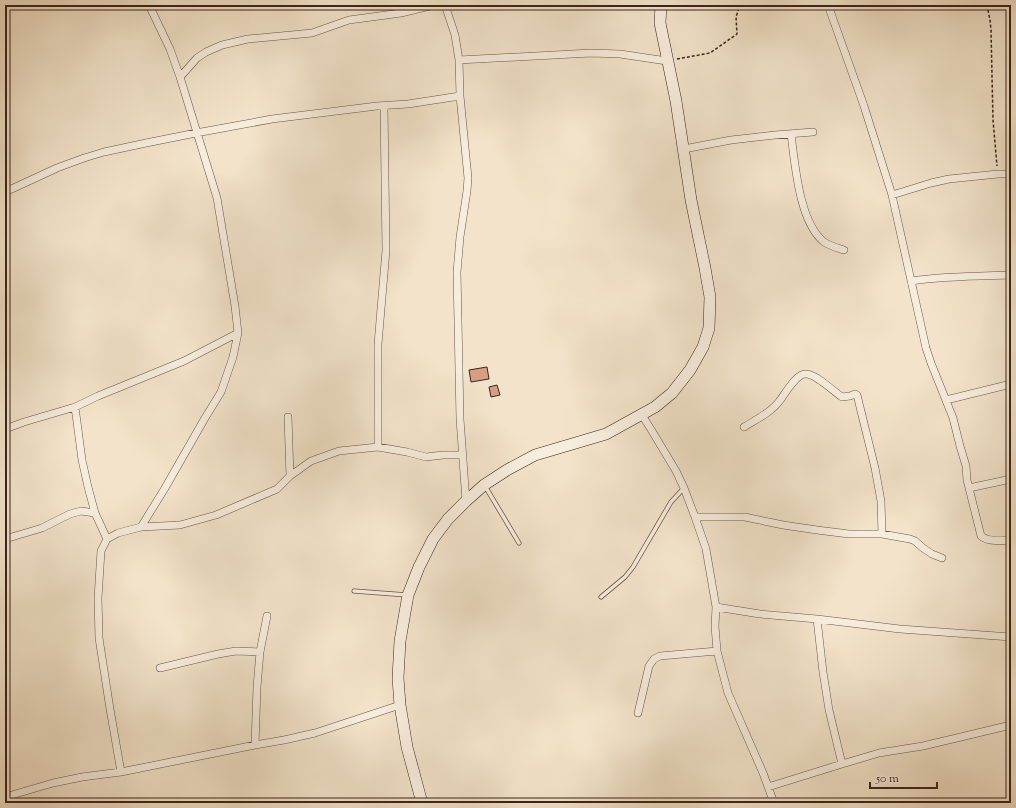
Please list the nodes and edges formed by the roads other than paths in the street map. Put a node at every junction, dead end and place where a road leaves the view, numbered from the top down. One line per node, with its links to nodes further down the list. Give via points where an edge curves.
1 (149, 5): 8 (street)
2 (434, 5): 8 (street, via 401,13 349,20 312,33 248,39 222,45 197,58)
3 (445, 5): 6 (street, via 455,35)
4 (661, 5): 7 (main road, via 660,23)
5 (828, 5): 17 (street)
6 (459, 60): 7 (street, via 592,53); 9 (street)
7 (667, 60): 14 (main road)
8 (180, 77): 12 (street)
9 (460, 96): 10 (street); 30 (street, via 468,178 457,272)
10 (384, 106): 12 (street, via 272,119); 29 (street, via 386,250 378,344)
11 (813, 132): 13 (street)
12 (196, 133): 16 (street, via 84,158); 21 (street, via 217,198)
13 (791, 134): 14 (street, via 731,140); 18 (street, via 798,183 810,224 825,242)
14 (684, 149): 25 (main road, via 710,297 708,328 703,347 690,370 672,393)
15 (1011, 174): 17 (street, via 949,179)
16 (5, 192)
17 (892, 195): 20 (street)
18 (844, 250)
19 (1011, 275): 20 (street, via 926,278)
20 (911, 281): 23 (street, via 926,348)
21 (238, 333): 24 (street, via 184,361); 39 (street, via 233,358 221,392)
22 (1011, 384): 23 (street)
23 (946, 400): 35 (street, via 966,466)
24 (75, 407): 28 (street); 37 (street, via 82,460)
25 (642, 415): 33 (main road, via 606,434 535,455); 34 (street)
26 (288, 417): 31 (street)
27 (744, 427): 40 (street, via 777,405 799,376 806,374 815,377 842,397 857,395 880,494)
28 (5, 429)
29 (378, 447): 30 (street, via 426,457); 31 (street, via 339,451 311,461)
30 (462, 454): 36 (street)
31 (290, 476): 39 (street, via 277,489 216,514 180,525)
32 (1011, 479): 35 (street)
33 (484, 486): 36 (main road); 44 (lane)
34 (684, 488): 38 (street); 48 (lane, via 672,502 633,567)
35 (969, 488): 43 (street, via 981,536 997,541)
36 (466, 501): 47 (main road, via 448,519 434,540 419,567)
37 (95, 513): 41 (street, via 81,511 70,514 42,528); 42 (street)
38 (695, 517): 40 (street, via 745,517 849,534); 49 (street, via 706,549)
39 (141, 527): 42 (street, via 118,533)
40 (882, 534): 45 (street, via 910,538)
41 (5, 540)
42 (106, 540): 61 (street, via 100,559 99,638)
43 (1011, 540)
44 (519, 543)
45 (942, 558)
46 (354, 592): 47 (lane)
47 (408, 595): 56 (main road, via 400,641)
48 (601, 597)
49 (716, 607): 51 (street); 53 (street)
50 (267, 616): 54 (street)
51 (817, 619): 52 (street, via 900,629); 60 (street, via 828,703)
52 (1011, 637)
53 (717, 651): 57 (street, via 671,654 654,659 649,666); 62 (street, via 728,693)
54 (260, 652): 55 (street, via 236,651); 59 (street)
55 (160, 668)
56 (400, 704): 59 (street, via 315,733); 64 (main road, via 407,747)
57 (638, 712)
58 (1011, 725): 60 (street, via 923,746 879,753)
59 (255, 745): 61 (street)
60 (842, 764): 62 (street)
61 (121, 772): 63 (street, via 53,783)
62 (768, 787): 65 (street)
63 (6, 796)
64 (422, 803)
65 (774, 803)

